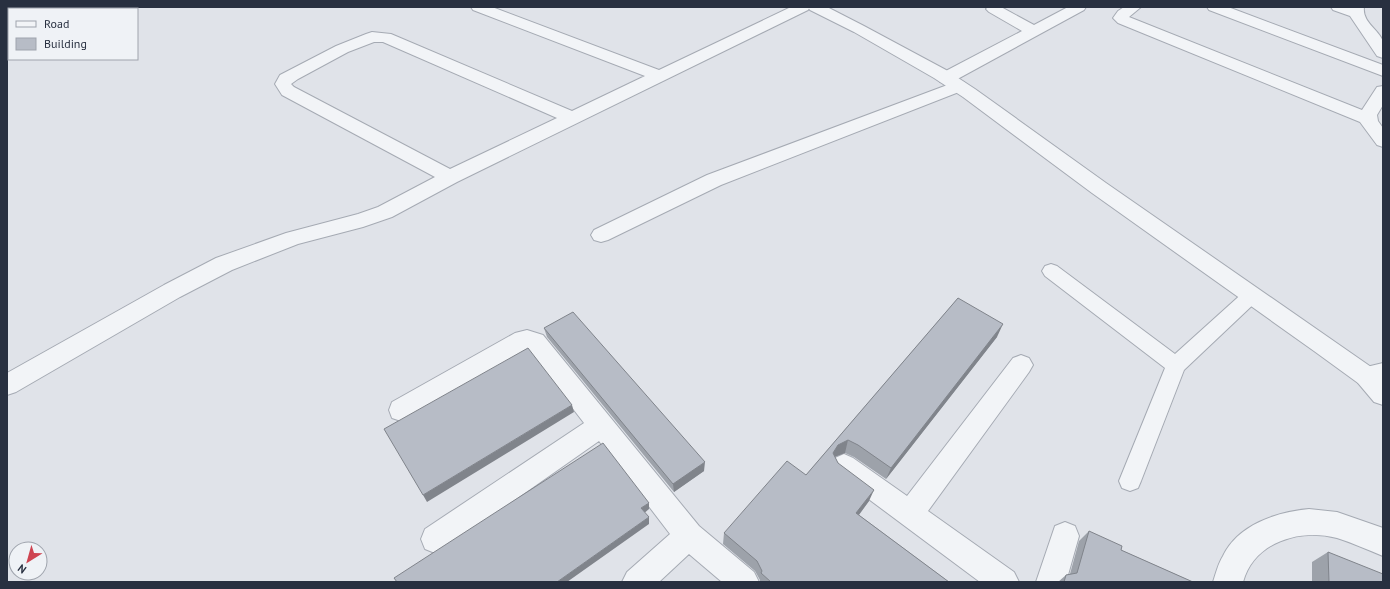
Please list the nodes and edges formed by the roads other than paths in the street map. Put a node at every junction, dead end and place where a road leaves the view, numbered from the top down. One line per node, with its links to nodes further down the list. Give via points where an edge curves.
1 (478, 7): 13 (street)
2 (803, 7): 13 (street)
3 (815, 7): 14 (street, via 859,28)
4 (1079, 7): 10 (street)
5 (1134, 7): 17 (street, via 1123,14 1123,20)
6 (1214, 7): 12 (street)
7 (1338, 7): 9 (street)
8 (994, 9): 10 (street)
9 (1356, 10): 11 (street)
10 (1033, 31): 14 (street)
11 (1383, 53)
12 (1383, 71)
13 (660, 76): 16 (street)
14 (952, 82): 20 (street, via 714,180); 22 (street)
15 (1383, 91): 17 (street)
16 (572, 118): 19 (street); 19 (street, via 379,36 364,39 342,49 284,81 283,84 288,91)
17 (1368, 119): 18 (street)
18 (1383, 141)
19 (450, 177): 26 (street, via 385,212 293,238 224,264)
20 (601, 235)
21 (1051, 271): 24 (lane)
22 (1252, 295): 24 (lane); 25 (street)
23 (1021, 365): 32 (street)
24 (1176, 365): 31 (lane)
25 (1374, 375): 27 (street)
26 (7, 385)
27 (1383, 396)
28 (401, 410): 29 (street, via 527,339 538,344)
29 (602, 425): 33 (street); 35 (street)
30 (844, 466): 32 (street)
31 (1130, 481)
32 (910, 513): 39 (street)
33 (689, 536): 37 (street); 38 (street)
34 (1065, 536): 40 (street)
35 (435, 539)
36 (1383, 542): 41 (street, via 1336,525 1306,522 1267,530 1247,546 1234,562)
37 (637, 582)
38 (744, 582)
39 (1004, 582)
40 (1051, 582)
41 (1228, 582)

